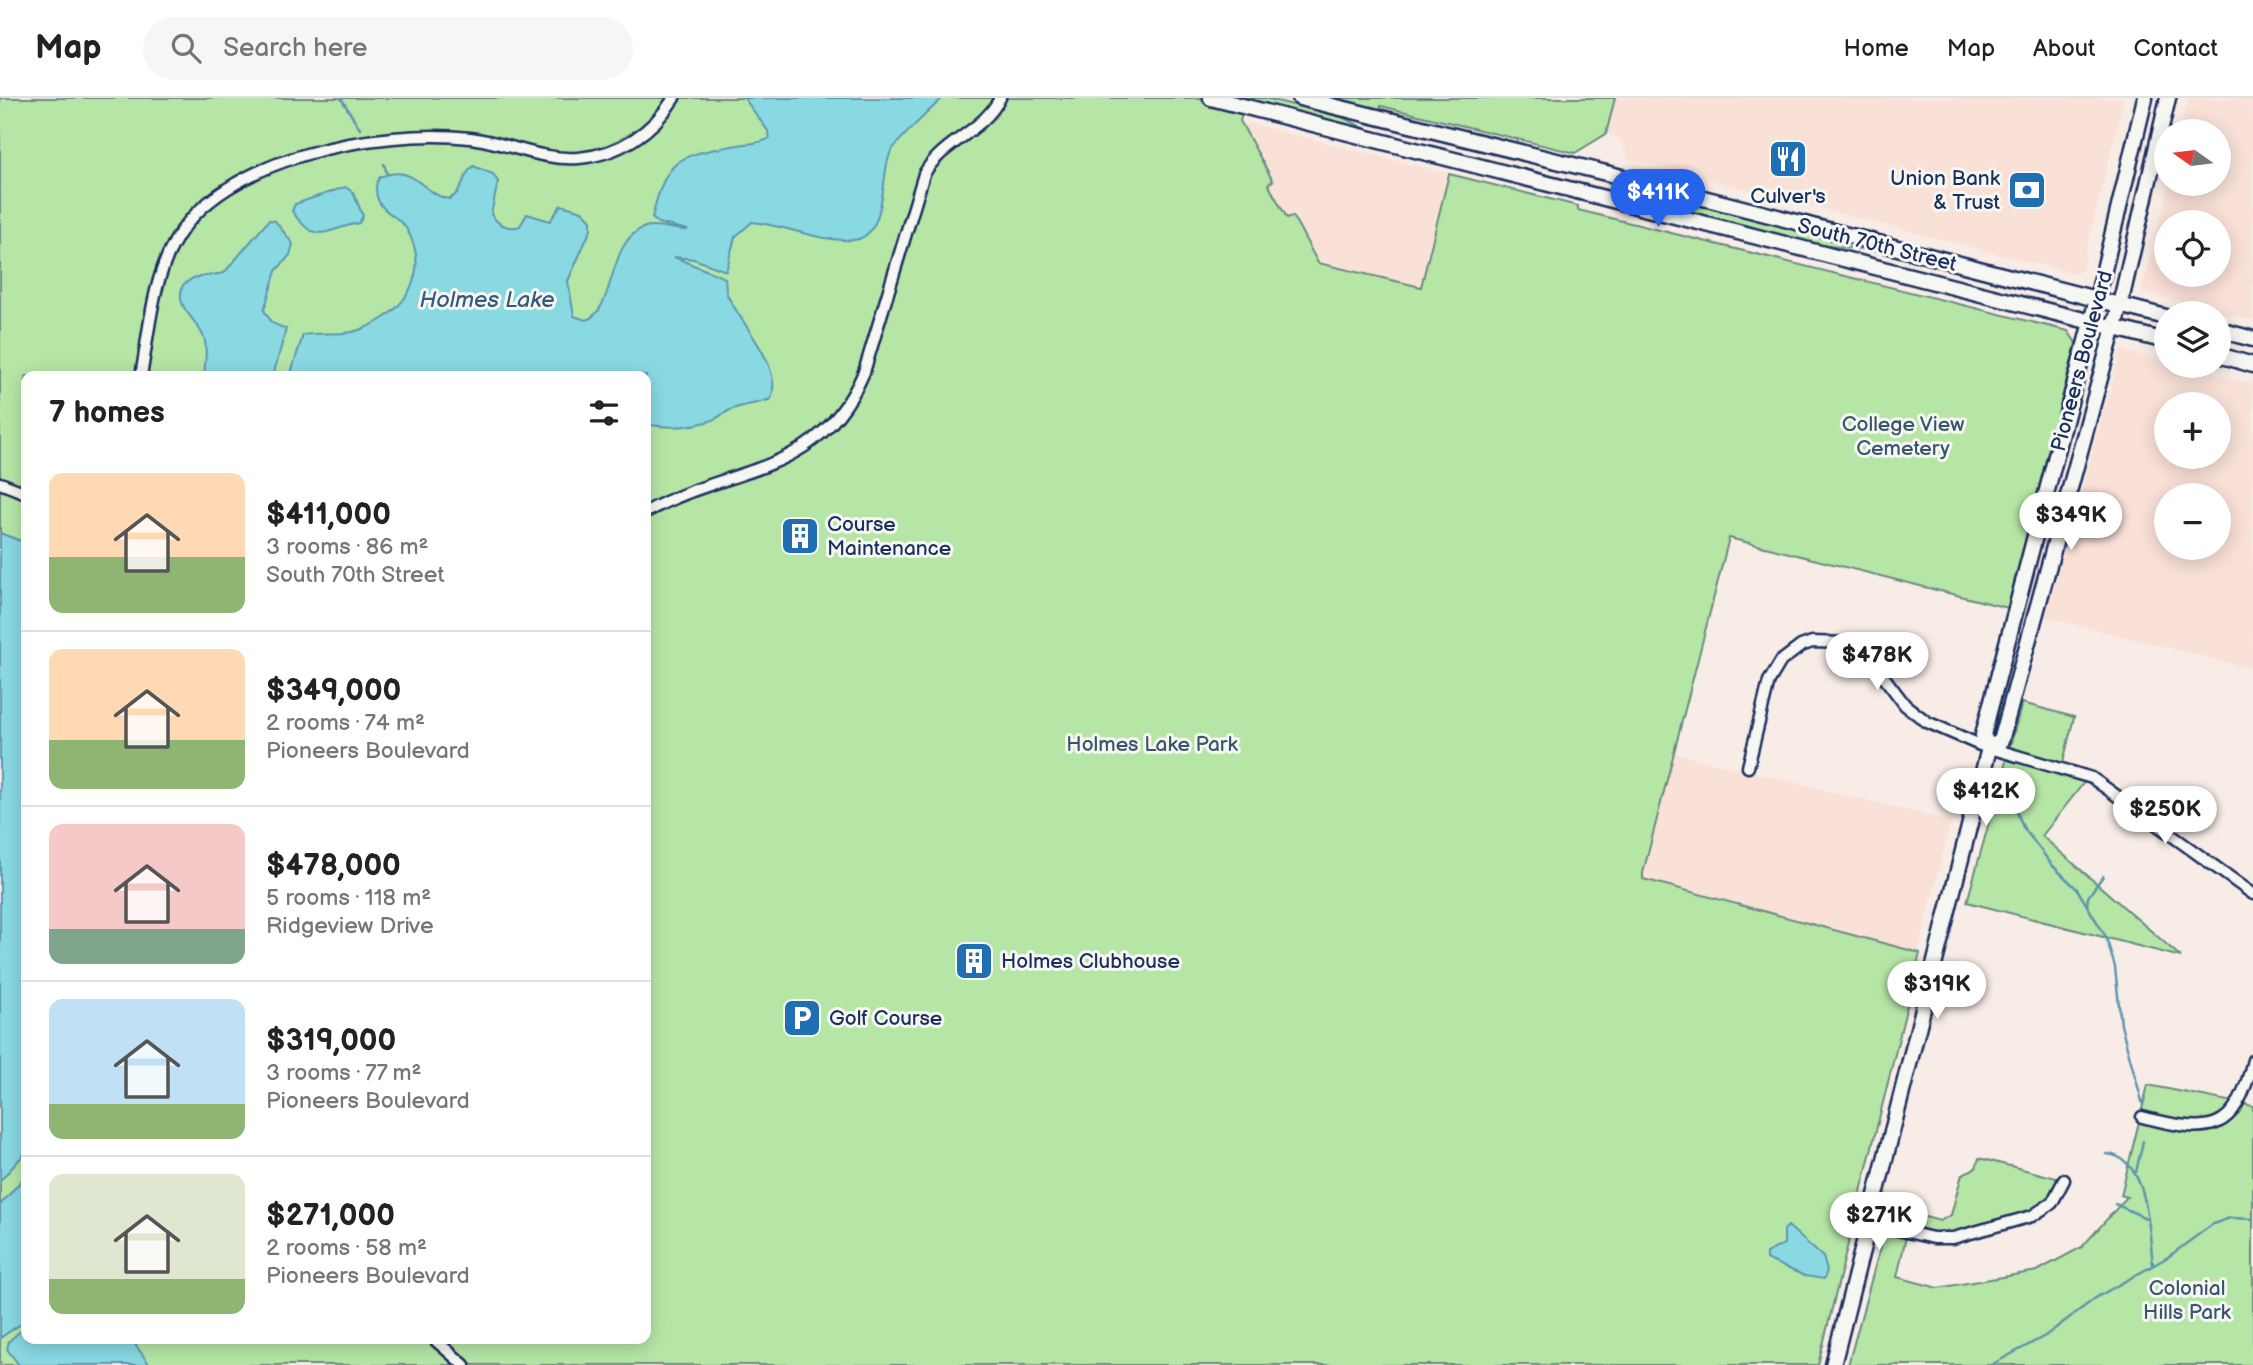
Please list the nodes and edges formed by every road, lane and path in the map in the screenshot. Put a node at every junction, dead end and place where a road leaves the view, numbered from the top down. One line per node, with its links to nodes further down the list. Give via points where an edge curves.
1 (674, 98): 17 (street, via 634,140 597,155 560,157 470,138 393,136 350,142 266,169 205,207 173,244 158,285)
2 (1000, 98): 20 (street, via 985,120 938,154 924,174 864,372 837,419 812,442 780,461)
3 (1211, 98): 10 (main road, South 70th Street)
4 (1300, 98): 7 (main road, South 70th Street)
5 (2145, 98): 7 (main road, Pioneers Boulevard)
6 (2168, 98): 8 (main road, Pioneers Boulevard)
7 (2097, 299): 8 (main road, South 70th Street); 10 (main road, Pioneers Boulevard)
8 (2120, 305): 9 (main road, South 70th Street); 11 (main road, Pioneers Boulevard)
9 (2154, 314)
10 (2092, 321): 11 (main road, South 70th Street); 21 (main road, Pioneers Boulevard, via 1983,735)
11 (2114, 327): 13 (main road, South 70th Street); 21 (main road, Pioneers Boulevard, via 2001,741)
12 (2231, 333): 14 (main road)
13 (2154, 338)
14 (2253, 339)
15 (2231, 359): 16 (main road)
16 (2253, 365)
17 (142, 371)
18 (0, 483): 19 (street)
19 (21, 491)
20 (651, 510)
21 (1989, 748): 22 (street, via 1917,716 1868,656 1846,643 1825,640 1801,646 1774,671); 23 (street, via 2092,778); 27 (main road, Pioneers Boulevard)
22 (1748, 767)
23 (2253, 894)
24 (2253, 1060): 25 (street, via 2239,1103 2217,1123 2183,1128)
25 (2142, 1118)
26 (2064, 1180): 27 (street, via 2052,1203 2032,1216 1953,1238)
27 (1868, 1223): 30 (main road, Pioneers Boulevard)
28 (440, 1344): 29 (street)
29 (464, 1365)
30 (1833, 1365)

